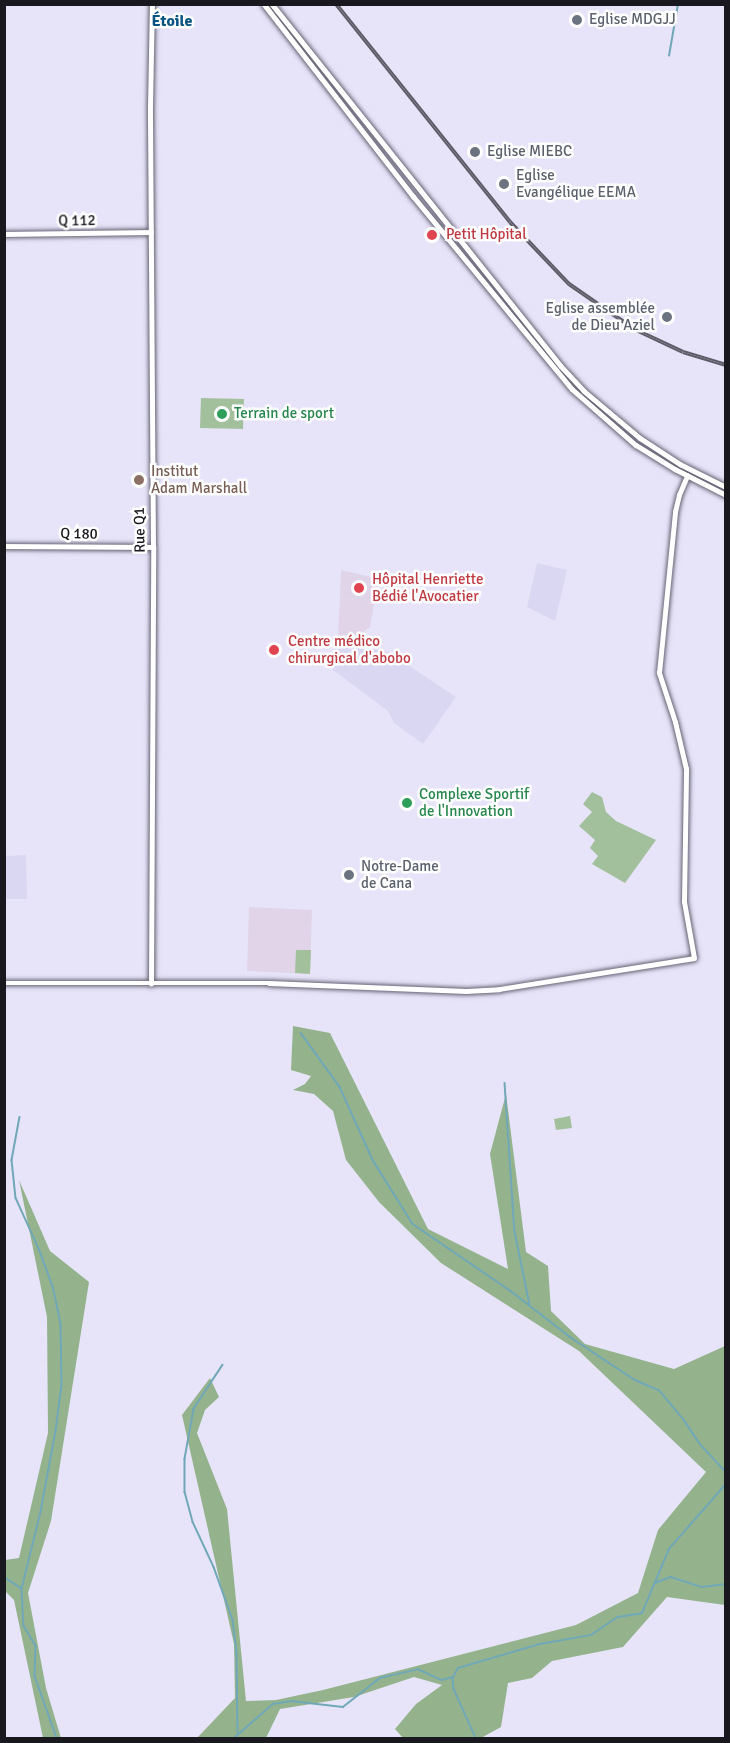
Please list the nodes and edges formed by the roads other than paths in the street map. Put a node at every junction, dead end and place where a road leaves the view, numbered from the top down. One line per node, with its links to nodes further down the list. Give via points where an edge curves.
1 (152, 4): 4 (street, Rue Q1)
2 (264, 4): 6 (street, via 556,370 625,437)
3 (272, 4): 7 (street, via 584,391 632,433)
4 (151, 232): 5 (street, Q 112); 10 (street, Rue Q1)
5 (4, 234)
6 (687, 476): 8 (street); 12 (street, via 675,512 659,673 686,769 684,902 694,958 466,991 279,983)
7 (726, 487)
8 (726, 495)
9 (4, 546): 10 (street, Q 180)
10 (153, 547): 12 (street, Rue Q1)
11 (4, 984): 12 (street)
12 (151, 984)

